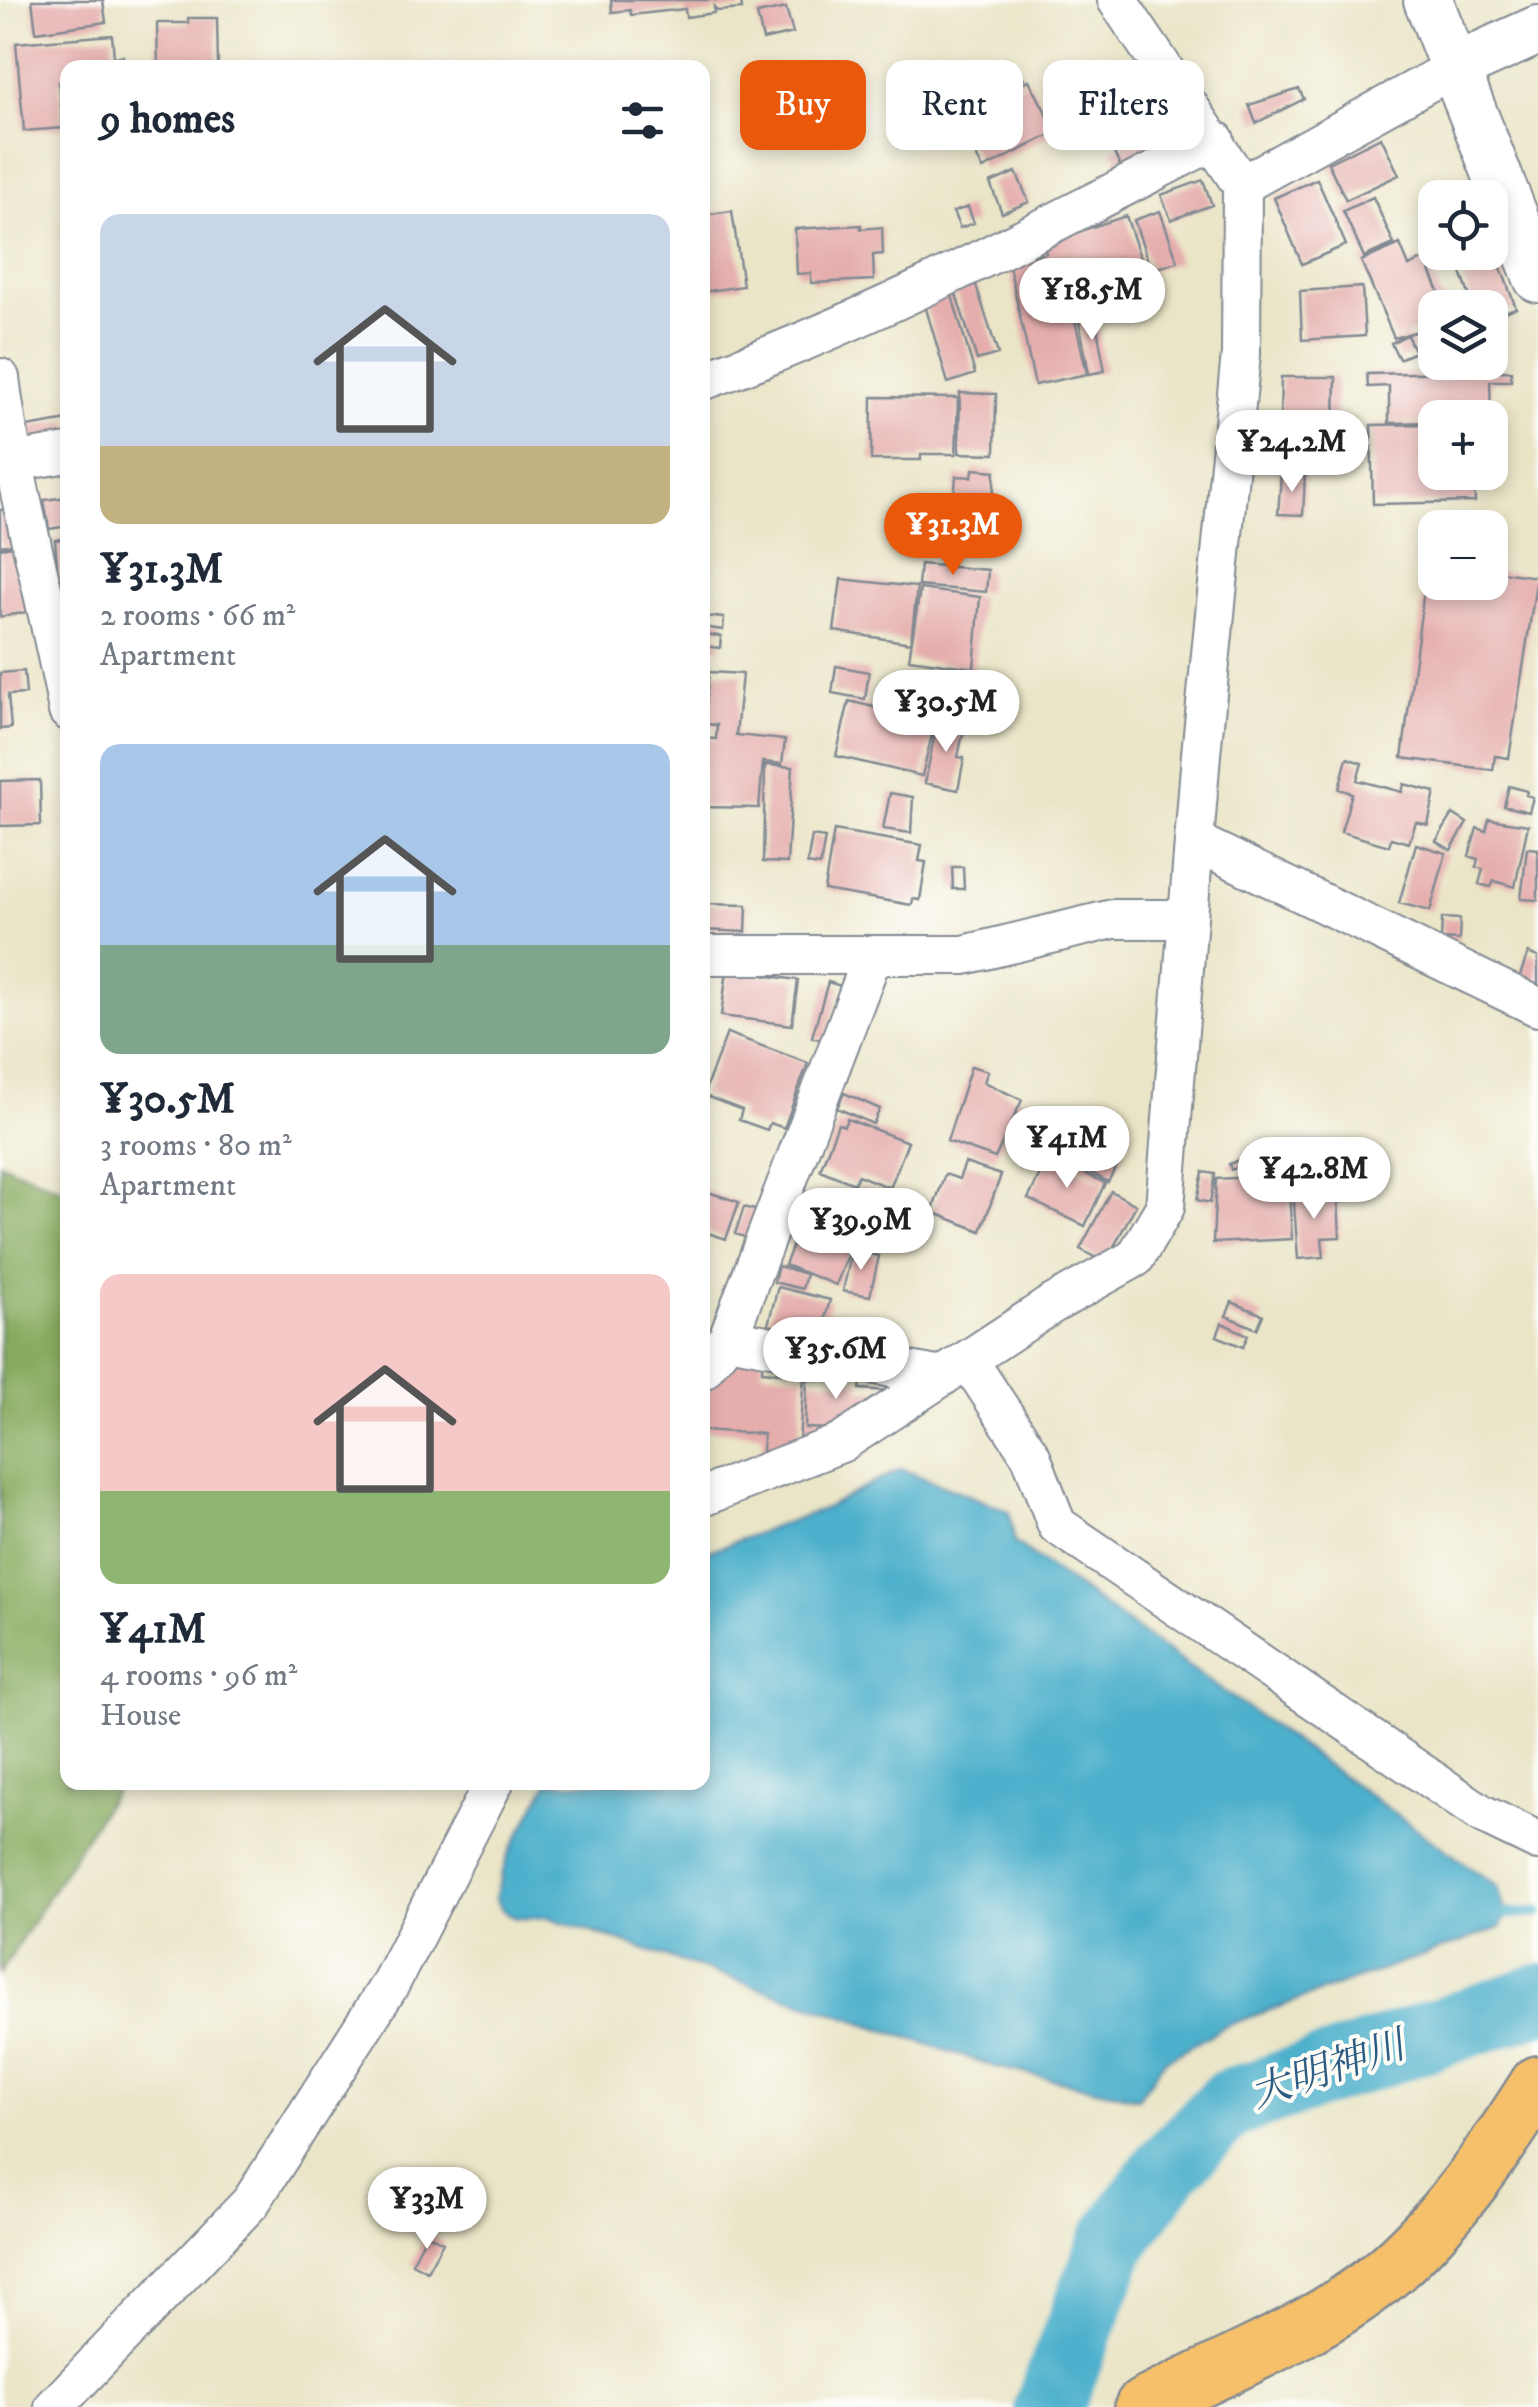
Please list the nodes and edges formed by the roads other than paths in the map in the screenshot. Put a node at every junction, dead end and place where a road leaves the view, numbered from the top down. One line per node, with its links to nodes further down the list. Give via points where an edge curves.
1 (1117, 0): 5 (street)
2 (1428, 0): 4 (street)
3 (1538, 30): 4 (street)
4 (1454, 68): 6 (street); 7 (street)
5 (1215, 140): 6 (street); 8 (street, via 990,255 779,354)
6 (1242, 186): 13 (street, via 1241,354)
7 (1538, 278)
8 (710, 377)
9 (0, 378): 11 (street)
10 (60, 454): 11 (street)
11 (5, 463): 12 (street)
12 (60, 667)
13 (1194, 841): 14 (street); 17 (street)
14 (1186, 919): 16 (street, via 1114,919 964,955); 20 (street, via 1165,1206 1135,1258)
15 (710, 955): 16 (street)
16 (872, 955): 18 (street)
17 (1538, 1007)
18 (728, 1338): 19 (street); 20 (street)
19 (710, 1360)
20 (955, 1368): 21 (street, via 841,1443); 23 (street, via 1031,1456 1057,1525 1482,1814)
21 (710, 1495)
22 (490, 1790): 25 (street, via 390,1986 251,2202)
23 (1538, 1841)
24 (1538, 2084): 26 (main road, via 1430,2231 1376,2281 1293,2332)
25 (54, 2407)
26 (1143, 2407)

